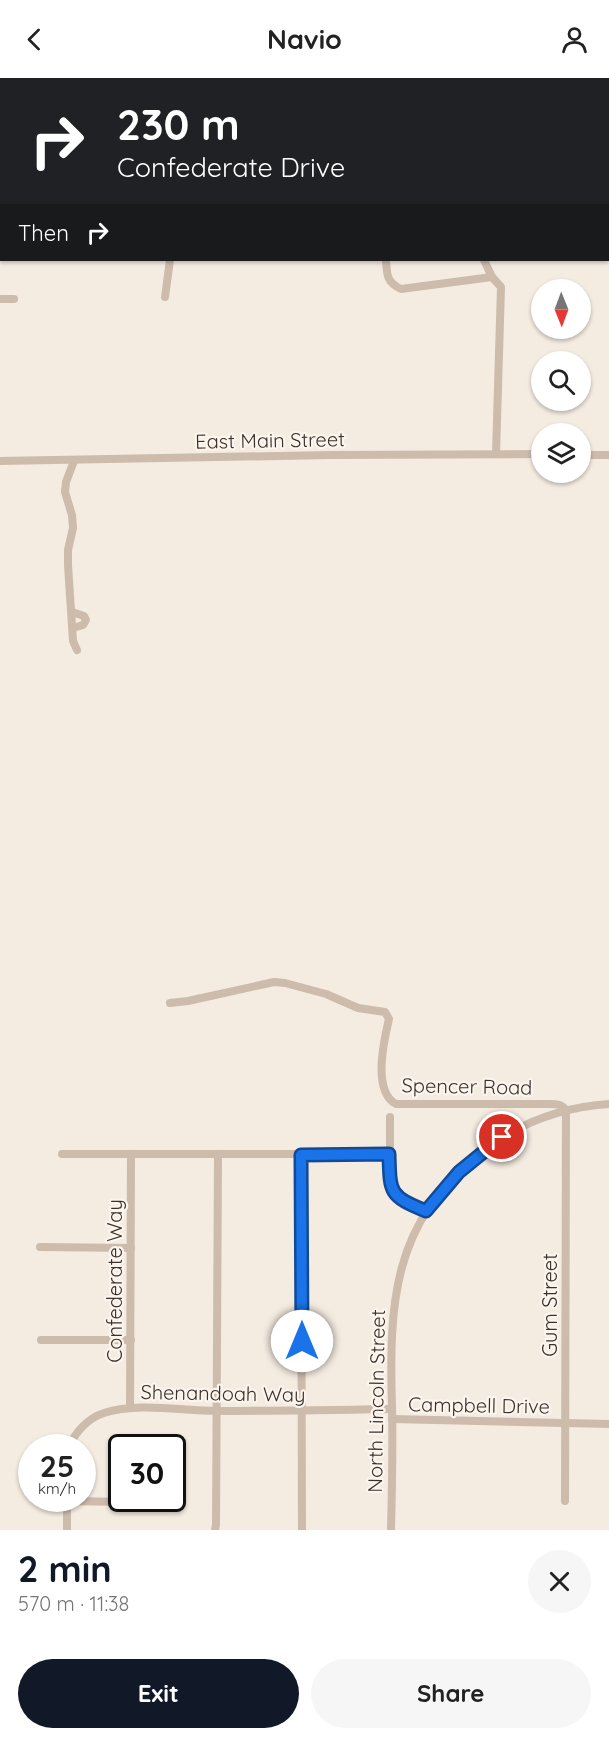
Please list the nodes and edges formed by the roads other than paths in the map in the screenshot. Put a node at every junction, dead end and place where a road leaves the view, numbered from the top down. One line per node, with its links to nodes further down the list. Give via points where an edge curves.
1 (170, 261): 5 (street)
2 (386, 261): 4 (street, via 387,278 401,289)
3 (484, 261): 4 (street)
4 (492, 278): 8 (street, via 501,286)
5 (165, 297)
6 (0, 299): 7 (street)
7 (14, 299)
8 (496, 454): 9 (street, East Main Street); 13 (street, East Main Street)
9 (531, 454)
10 (591, 455): 11 (street)
11 (609, 455)
12 (0, 461): 13 (street, East Main Street)
13 (74, 461): 14 (street, via 65,492 73,528 68,565)
14 (72, 612): 15 (street); 15 (street, via 86,620)
15 (72, 628): 16 (street)
16 (77, 650)
17 (170, 1003): 19 (street, Spencer Road, via 266,983 302,987 358,1008 385,1012 389,1019 382,1048 384,1082 386,1092 396,1104 558,1104)
18 (609, 1104): 19 (street, North Lincoln Street)
19 (566, 1110): 26 (street, North Lincoln Street, via 517,1129 489,1146 459,1172); 36 (street, Gum Street)
20 (390, 1117): 23 (street)
21 (62, 1154): 22 (street)
22 (130, 1154): 24 (street); 28 (street, Confederate Way)
23 (389, 1154): 25 (street); 26 (street, via 393,1192)
24 (218, 1155): 25 (street); 34 (street)
25 (301, 1155): 33 (street)
26 (426, 1211): 32 (street, North Lincoln Street, via 398,1280 392,1318)
27 (40, 1247): 28 (street)
28 (132, 1248): 30 (street, Confederate Way)
29 (41, 1340): 30 (street)
30 (131, 1340): 31 (street, Confederate Way)
31 (130, 1408): 34 (street, Shenandoah Way); 38 (street, Shenandoah Way, via 102,1413)
32 (392, 1409): 33 (street, Shenandoah Way); 35 (street, North Lincoln Street)
33 (303, 1410): 34 (street, Shenandoah Way); 43 (street)
34 (217, 1411): 42 (street)
35 (392, 1419): 36 (street, Campbell Drive); 44 (street, North Lincoln Street)
36 (566, 1423): 37 (street, Campbell Drive); 39 (street, Gum Street)
37 (609, 1424)
38 (76, 1434)
39 (565, 1501)
40 (67, 1512): 41 (street)
41 (67, 1530)
42 (215, 1530)
43 (302, 1530)
44 (391, 1530)

